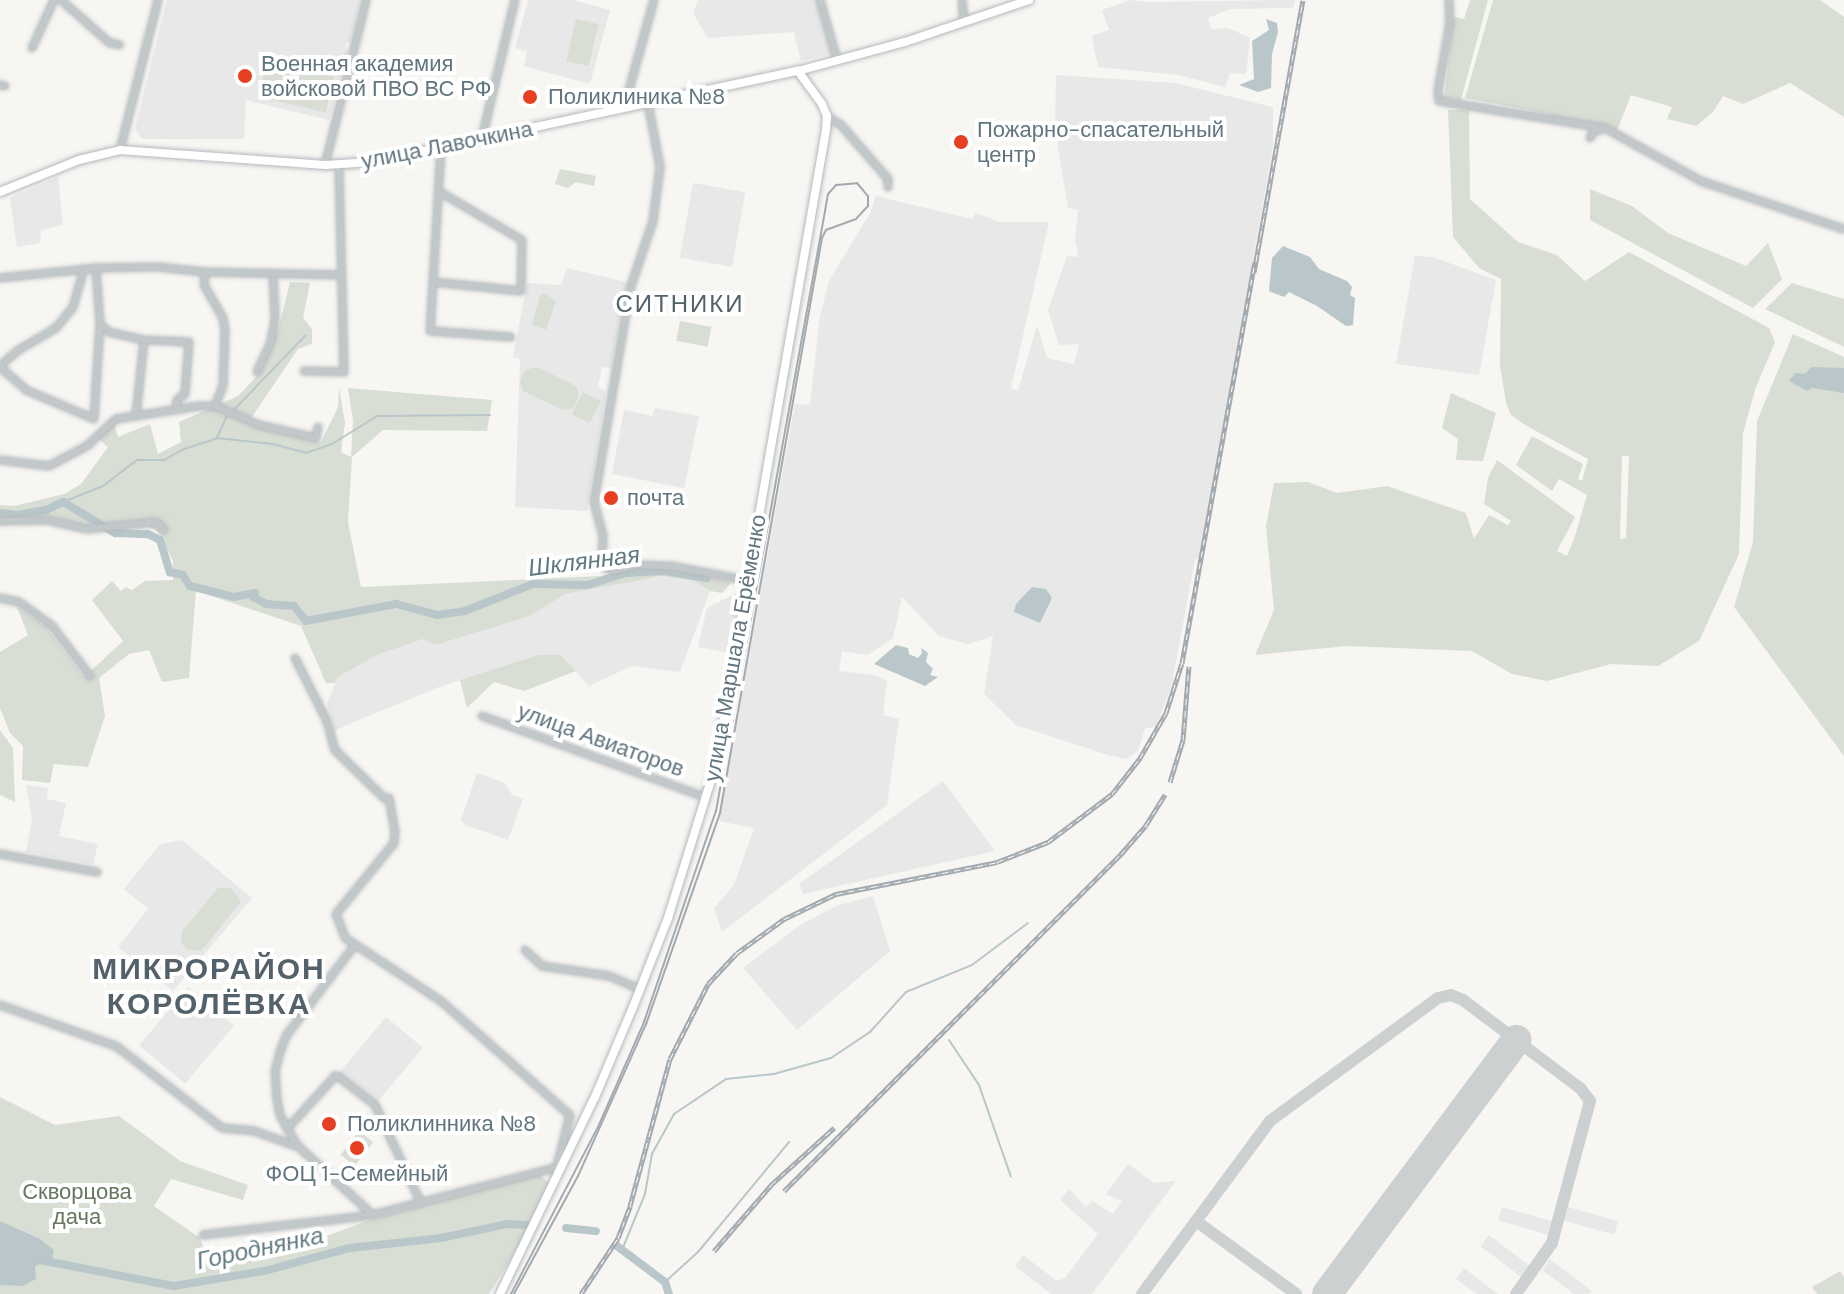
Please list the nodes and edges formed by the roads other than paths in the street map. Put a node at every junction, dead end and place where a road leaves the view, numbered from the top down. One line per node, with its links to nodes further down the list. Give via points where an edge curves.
1 (54, 0): 13 (street)
2 (61, 0): 12 (street, via 110,43)
3 (158, 0): 23 (street)
4 (366, 0): 24 (street)
5 (515, 0): 20 (street)
6 (654, 0): 17 (street)
7 (820, 0): 14 (street)
8 (962, 0): 11 (street)
9 (1029, 0): 11 (main road, улица Лавочкина)
10 (1449, 0): 19 (street, via 1439,101)
11 (964, 22): 14 (main road, улица Лавочкина)
12 (120, 45)
13 (32, 48)
14 (837, 60): 15 (main road, улица Лавочкина)
15 (798, 71): 16 (main road, улица Лавочкина); 18 (main road)
16 (648, 103): 17 (main road, улица Лавочкина); 52 (street, via 660,167 653,220 630,289 594,502 603,535 602,560 614,571 671,566)
17 (624, 108): 20 (main road, улица Лавочкина)
18 (827, 116): 26 (street, via 888,179); 52 (main road, улица Маршала Ерёменко)
19 (1605, 128): 21 (street); 29 (street, via 1701,181)
20 (482, 138): 22 (main road, улица Лавочкина)
21 (1590, 138)
22 (441, 148): 25 (main road, улица Лавочкина); 28 (street)
23 (120, 150): 24 (main road, улица Лавочкина); 27 (main road, улица Лавочкина, via 79,160)
24 (325, 165): 25 (main road, улица Лавочкина)
25 (339, 165): 34 (street)
26 (888, 187)
27 (0, 192)
28 (440, 192): 36 (street); 36 (street, via 522,240 521,291)
29 (1844, 229)
30 (96, 268): 31 (street); 32 (street); 37 (street)
31 (84, 269): 35 (street); 40 (street, via 78,299 56,328)
32 (205, 272): 33 (street); 43 (street, via 204,285 225,330 223,386)
33 (273, 274): 34 (street); 42 (street, via 273,330)
34 (341, 275): 41 (street, via 344,372)
35 (0, 278)
36 (433, 282): 38 (street, via 430,331)
37 (100, 324): 39 (street, via 109,332); 46 (street)
38 (511, 337)
39 (144, 340): 44 (street, via 189,342 185,394 177,400); 45 (street)
40 (0, 366): 46 (street, via 26,390)
41 (304, 371)
42 (257, 372)
43 (215, 406): 44 (street); 48 (street, via 316,438)
44 (176, 410): 45 (street)
45 (136, 416): 47 (street)
46 (94, 419): 47 (street)
47 (116, 419): 49 (street, via 87,446 59,462)
48 (318, 427)
49 (0, 460)
50 (0, 521): 51 (street, via 47,520 87,529 157,522)
51 (164, 530)
52 (749, 581): 57 (main road, улица Маршала Ерёменко)
53 (0, 598): 55 (street, via 19,602 52,626)
54 (295, 658): 60 (street, via 327,721 335,750 389,798 394,843 336,914)
55 (90, 676)
56 (482, 716): 57 (street, улица Авиаторов)
57 (707, 798): 62 (main road, улица Маршала Ерёменко)
58 (0, 854): 59 (street)
59 (97, 872)
60 (354, 946): 64 (street, via 286,1036 280,1052 277,1099); 66 (street, via 441,1001 570,1115)
61 (525, 950): 62 (street, via 542,966 609,976)
62 (640, 989): 66 (main road, улица Маршала Ерёменко)
63 (0, 1005): 65 (street, via 116,1046 222,1128 254,1131)
64 (287, 1129): 65 (street); 67 (street, via 339,1077 375,1105)
65 (299, 1147): 68 (street)
66 (559, 1168): 67 (street); 70 (main road, улица Маршала Ерёменко)
67 (421, 1203): 68 (street)
68 (373, 1215): 69 (street)
69 (203, 1235)
70 (500, 1294)

